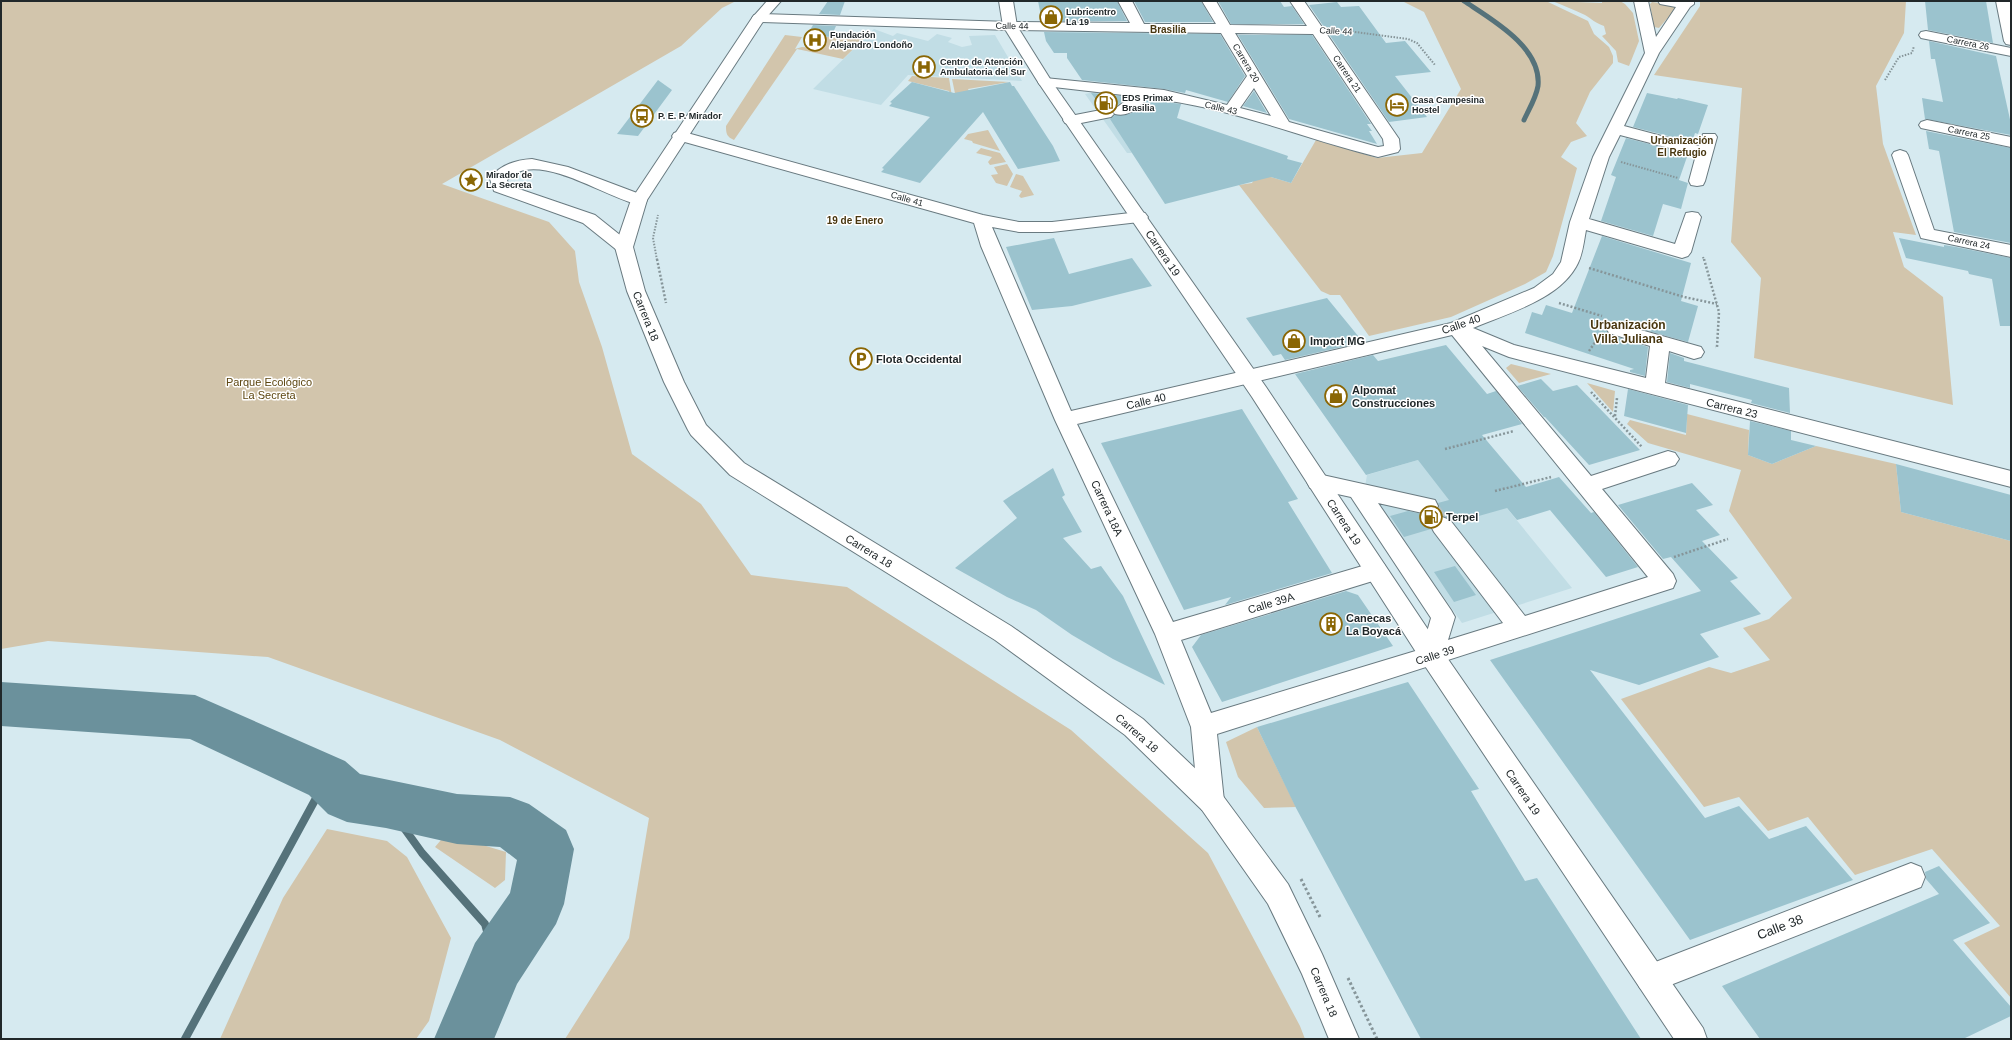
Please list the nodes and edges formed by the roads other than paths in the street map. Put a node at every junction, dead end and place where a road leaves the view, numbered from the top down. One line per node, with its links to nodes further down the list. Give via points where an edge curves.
1 (774, 1): 10 (street)
2 (1006, 1): 11 (street, Carrera 19)
3 (1125, 1): 12 (street)
4 (1209, 1): 13 (street, Carrera 20)
5 (1297, 1): 14 (street, Carrera 21)
6 (1642, 1): 18 (street)
7 (1665, 1): 9 (street)
8 (2003, 1): 16 (street)
9 (1687, 2): 18 (street, Calle 40)
10 (759, 18): 11 (street, Calle 44); 27 (street)
11 (1010, 26): 12 (street, Calle 44); 20 (street, Carrera 19)
12 (1140, 29): 13 (street, Calle 44)
13 (1226, 30): 14 (street, Calle 44); 19 (street, Carrera 20)
14 (1317, 30): 30 (street, Carrera 21, via 1391,139)
15 (1926, 35): 17 (street, Carrera 26)
16 (2011, 41)
17 (2011, 52)
18 (1652, 53): 26 (street, Calle 40)
19 (1254, 76): 22 (street); 24 (street, Carrera 20)
20 (1045, 82): 21 (street, Calle 43); 23 (street, Carrera 19)
21 (1145, 93): 22 (street, Calle 43); 23 (street, via 1129,107)
22 (1231, 110): 24 (street, Calle 43)
23 (1071, 120): 35 (street, Carrera 19)
24 (1283, 124): 30 (street, Calle 43, via 1378,152)
25 (1927, 125): 29 (street, Carrera 25)
26 (1615, 129): 31 (street); 38 (street, Calle 40, via 1601,157)
27 (680, 136): 34 (street); 37 (street, Calle 41)
28 (1709, 137): 31 (street)
29 (2011, 142)
30 (1392, 148)
31 (1705, 152): 33 (street)
32 (1900, 154): 40 (street, Carrera 24, via 1927,234)
33 (1697, 181)
34 (639, 200): 39 (street); 39 (street, via 539,164 522,165 506,171 498,179 500,187 512,193 588,219)
35 (1139, 217): 37 (street, Calle 41, via 1052,228 1019,227); 45 (street, Carrera 19)
36 (1692, 217): 38 (street, via 1682,252)
37 (981, 220): 47 (street, Carrera 18A)
38 (1579, 222): 41 (street, Calle 40, via 1570,262 1560,278 1540,292)
39 (624, 247): 60 (street, Carrera 18, via 636,291 674,382 698,430 737,469 1003,633 1134,727)
40 (2011, 251)
41 (1456, 328): 45 (street, Calle 40); 46 (street, Carrera 23, via 1509,350); 49 (street)
42 (1610, 328): 43 (street)
43 (1660, 342): 44 (street); 46 (street)
44 (1703, 349)
45 (1247, 377): 47 (street, Calle 40); 51 (street, Carrera 19)
46 (1655, 388): 50 (street, Carrera 23)
47 (1065, 420): 57 (street, Carrera 18A)
48 (1662, 461): 49 (street)
49 (1580, 478): 56 (street, Calle 39, via 1658,573)
50 (2011, 479)
51 (1318, 482): 52 (street); 55 (street, Carrera 19)
52 (1358, 491): 53 (street); 58 (street, via 1443,617)
53 (1427, 506)
54 (1442, 526): 56 (street)
55 (1376, 571): 57 (street, Calle 39A); 58 (street, Carrera 19)
56 (1520, 628): 58 (street, Calle 39)
57 (1167, 634): 59 (street, Carrera 18A)
58 (1432, 656): 59 (street, Calle 39); 62 (street, Carrera 19)
59 (1204, 727): 60 (street, Carrera 18A)
60 (1210, 801): 63 (street, Carrera 18, via 1278,894)
61 (1910, 877): 62 (street, Calle 38)
62 (1650, 978): 64 (street, Carrera 19)
63 (1344, 1039)
64 (1692, 1039)

